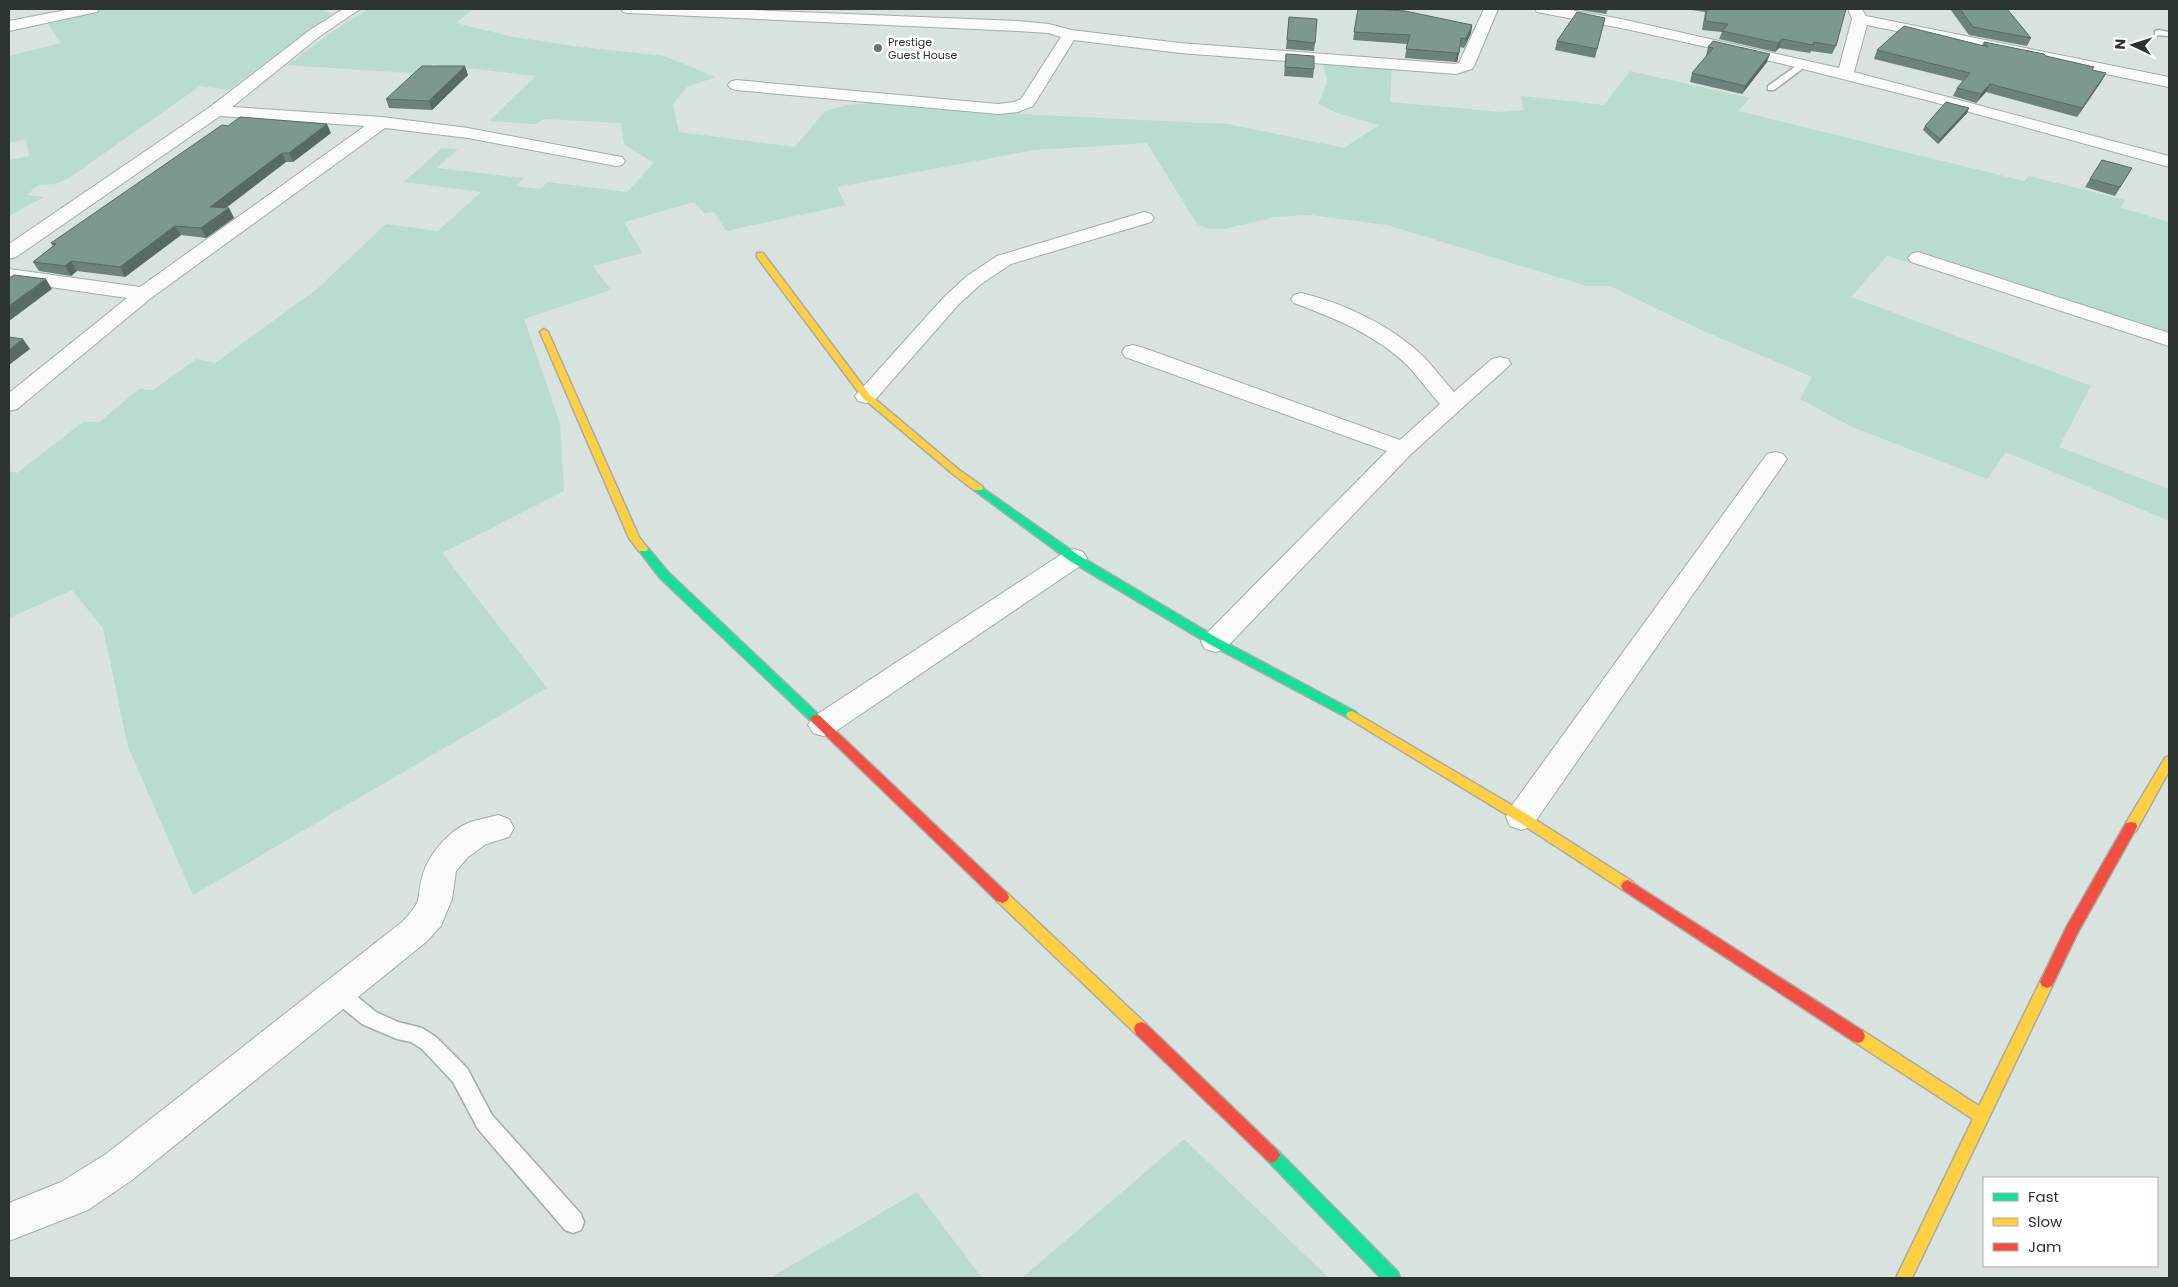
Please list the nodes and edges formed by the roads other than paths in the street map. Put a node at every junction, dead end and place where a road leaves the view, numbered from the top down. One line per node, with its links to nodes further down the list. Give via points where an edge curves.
1 (92, 9): 8 (street)
2 (353, 9): 18 (street, via 315,33)
3 (628, 9): 12 (street, via 1051,22)
4 (1491, 9): 12 (street, via 1466,66 1456,69 1180,48)
5 (1542, 9): 9 (street)
6 (1641, 9): 9 (street)
7 (1858, 14): 14 (street); 15 (street)
8 (9, 26)
9 (1641, 28): 13 (street)
10 (2158, 33): 11 (lane)
11 (2169, 34)
12 (1070, 35): 16 (street, via 1027,102 1018,107 998,109)
13 (1803, 64): 14 (street); 17 (lane)
14 (1845, 74): 21 (street)
15 (2169, 82)
16 (736, 85)
17 (1771, 88)
18 (216, 111): 19 (street); 23 (street)
19 (382, 122): 20 (street, via 468,133); 27 (street)
20 (616, 161)
21 (2169, 162)
22 (1144, 218): 33 (street, via 1004,260 974,280 951,301)
23 (9, 253)
24 (760, 255): 33 (street)
25 (1918, 258): 30 (street)
26 (9, 276): 27 (street)
27 (144, 294): 34 (street)
28 (1300, 299): 35 (street, via 1340,313 1383,335 1415,361)
29 (544, 332): 40 (street, via 634,538 664,575)
30 (2169, 340)
31 (1133, 352): 36 (street)
32 (1500, 364): 35 (street)
33 (866, 396): 38 (street, via 956,472)
34 (9, 404)
35 (1453, 405): 36 (street)
36 (1403, 449): 39 (street)
37 (1775, 459): 42 (street)
38 (1074, 558): 39 (street); 40 (street)
39 (1215, 642): 42 (street, via 1364,721)
40 (823, 725): 48 (street, via 1252,1136)
41 (2169, 760): 45 (street, via 2072,930)
42 (1521, 817): 45 (street)
43 (498, 828): 44 (street, via 477,833 456,848 439,874 436,899 429,916 414,932)
44 (337, 992): 46 (street, via 119,1167 74,1196); 47 (lane, via 368,1018 415,1034 429,1044 460,1075 485,1122)
45 (1984, 1117): 49 (street)
46 (9, 1222)
47 (573, 1222)
48 (1392, 1278)
49 (1904, 1278)

